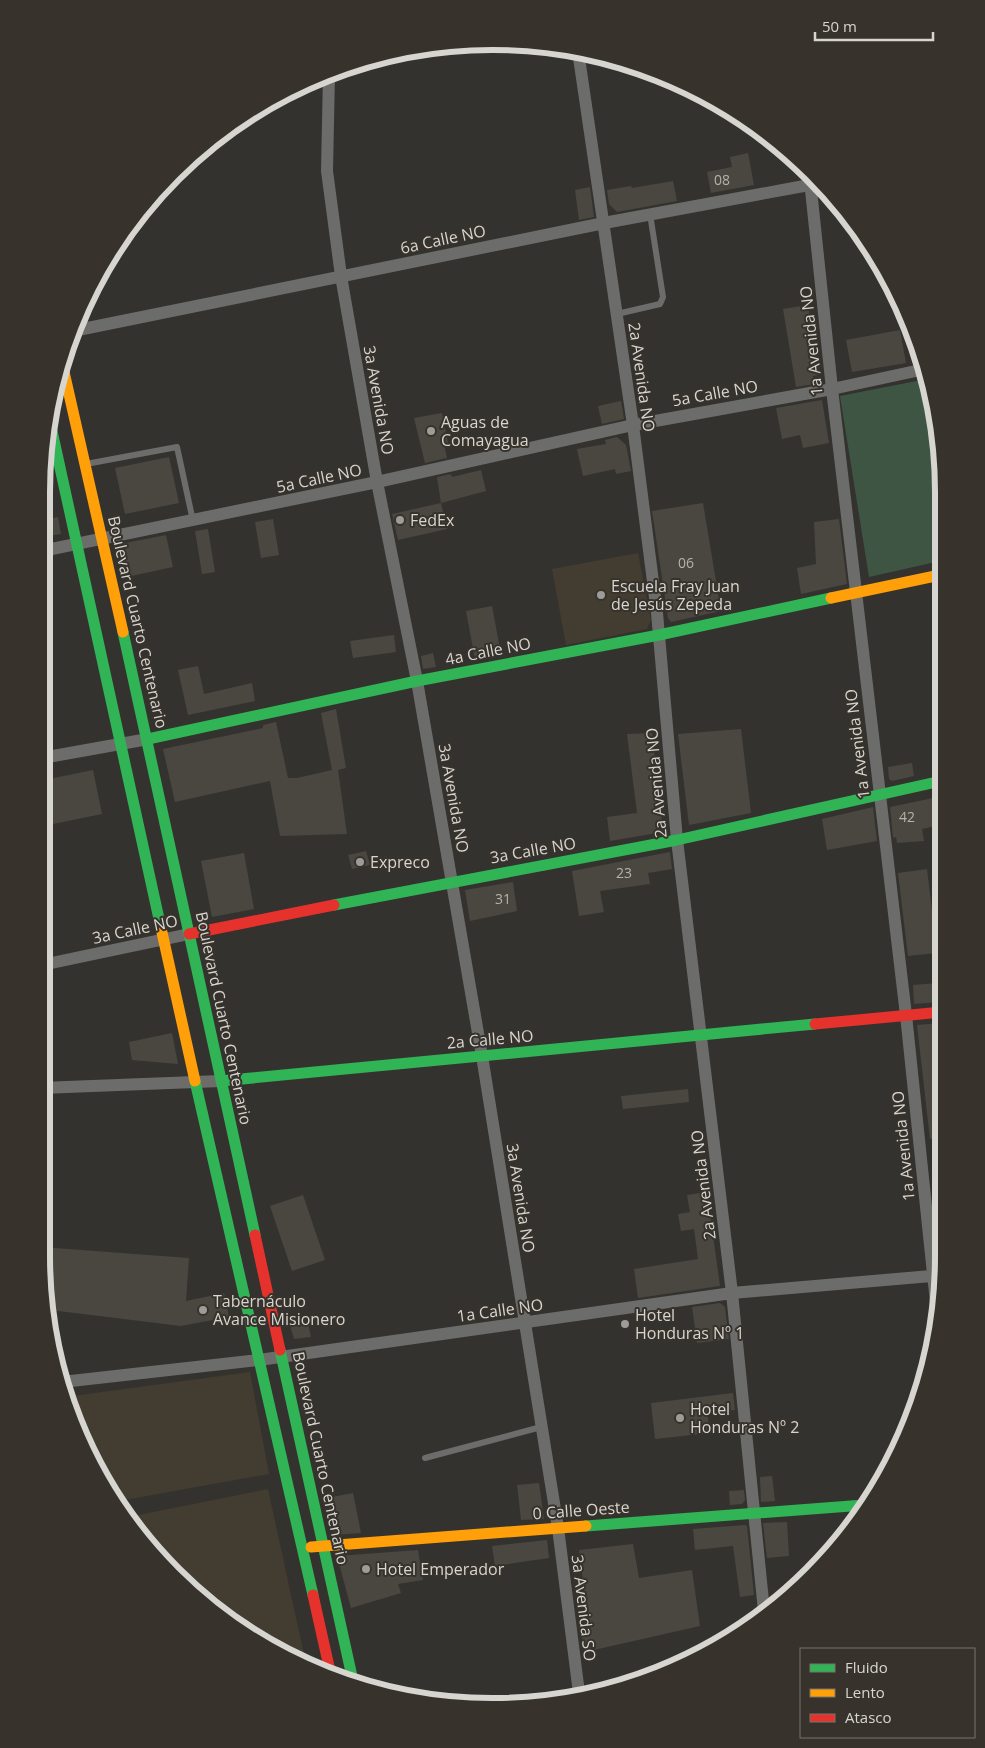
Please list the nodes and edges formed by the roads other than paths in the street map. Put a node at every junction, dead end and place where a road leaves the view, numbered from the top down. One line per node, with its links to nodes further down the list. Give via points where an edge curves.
1 (579, 59): 6 (street, 2a Avenida NO)
2 (329, 82): 7 (street, 3a Avenida NO, via 327,171)
3 (810, 185): 5 (street, 6a Calle NO)
4 (816, 191): 12 (street, 1a Avenida NO)
5 (650, 214): 6 (street, 6a Calle NO); 8 (lane, via 663,297 660,304)
6 (604, 223): 7 (street, 6a Calle NO); 8 (street, 2a Avenida NO)
7 (341, 276): 9 (street, 6a Calle NO); 16 (street, 3a Avenida NO)
8 (617, 314): 13 (street, 2a Avenida NO)
9 (81, 329)
10 (918, 370): 12 (street, 5a Calle NO)
11 (65, 377): 15 (street, Boulevard Cuarto Centenario)
12 (832, 388): 13 (street, 5a Calle NO); 22 (street, 1a Avenida NO)
13 (633, 425): 16 (street, 5a Calle NO); 23 (street, 2a Avenida NO)
14 (54, 438): 19 (street)
15 (85, 464): 17 (lane, via 177,447); 18 (street, Boulevard Cuarto Centenario)
16 (377, 482): 17 (street, 5a Calle NO); 24 (street, 3a Avenida NO)
17 (193, 521): 18 (street, 5a Calle NO)
18 (102, 540): 19 (street, 5a Calle NO); 25 (street, Boulevard Cuarto Centenario)
19 (78, 544): 20 (street, 5a Calle NO); 26 (street)
20 (50, 549)
21 (935, 577): 22 (street, 4a Calle NO)
22 (857, 594): 23 (street, 4a Calle NO); 29 (street, 1a Avenida NO)
23 (659, 635): 24 (street, 4a Calle NO); 30 (street, 2a Avenida NO)
24 (417, 681): 25 (street, 4a Calle NO); 31 (street, 3a Avenida NO)
25 (148, 738): 26 (street, 4a Calle NO); 32 (street, Boulevard Cuarto Centenario)
26 (121, 744): 27 (street, 4a Calle NO); 33 (street)
27 (50, 757)
28 (935, 782): 29 (street, 3a Calle NO)
29 (880, 794): 30 (street, 3a Calle NO); 36 (street, 1a Avenida NO)
30 (677, 840): 31 (street, 3a Calle NO); 37 (street, 2a Avenida NO)
31 (452, 881): 32 (street, 3a Calle NO); 38 (street, 3a Avenida NO)
32 (189, 934): 33 (street, 3a Calle NO); 39 (street, Boulevard Cuarto Centenario)
33 (163, 939): 34 (street, 3a Calle NO); 40 (street)
34 (50, 963)
35 (935, 1013): 36 (street, 2a Calle NO)
36 (906, 1015): 37 (street, 2a Calle NO); 42 (street, 1a Avenida NO)
37 (702, 1035): 38 (street, 2a Calle NO); 44 (street, 2a Avenida NO)
38 (482, 1056): 39 (street, 2a Calle NO); 45 (street, 3a Avenida NO)
39 (221, 1081): 40 (street, 2a Calle NO); 46 (street, Boulevard Cuarto Centenario)
40 (197, 1083): 41 (street, 2a Calle NO); 47 (street)
41 (50, 1088)
42 (935, 1252)
43 (934, 1276): 44 (street, 1a Calle NO)
44 (732, 1293): 45 (street, 1a Calle NO); 52 (street, 2a Avenida NO)
45 (525, 1324): 46 (street, 1a Calle NO); 49 (street, 3a Avenida NO)
46 (283, 1356): 47 (street, 1a Calle NO); 54 (street, Boulevard Cuarto Centenario)
47 (259, 1360): 48 (street, 1a Calle NO); 55 (street)
48 (68, 1381)
49 (542, 1427): 50 (lane); 53 (street, 3a Avenida NO)
50 (425, 1458)
51 (857, 1506): 52 (street, 0 Calle Oeste)
52 (754, 1513): 53 (street, 0 Calle Oeste); 56 (street, 2a Avenida NO)
53 (558, 1528): 54 (street, 0 Calle Oeste); 59 (street, 3a Avenida SO)
54 (322, 1546): 55 (street, 0 Calle Oeste); 58 (street, Boulevard Cuarto Centenario)
55 (302, 1548): 57 (street)
56 (763, 1606)
57 (329, 1666)
58 (352, 1675)
59 (579, 1689)

